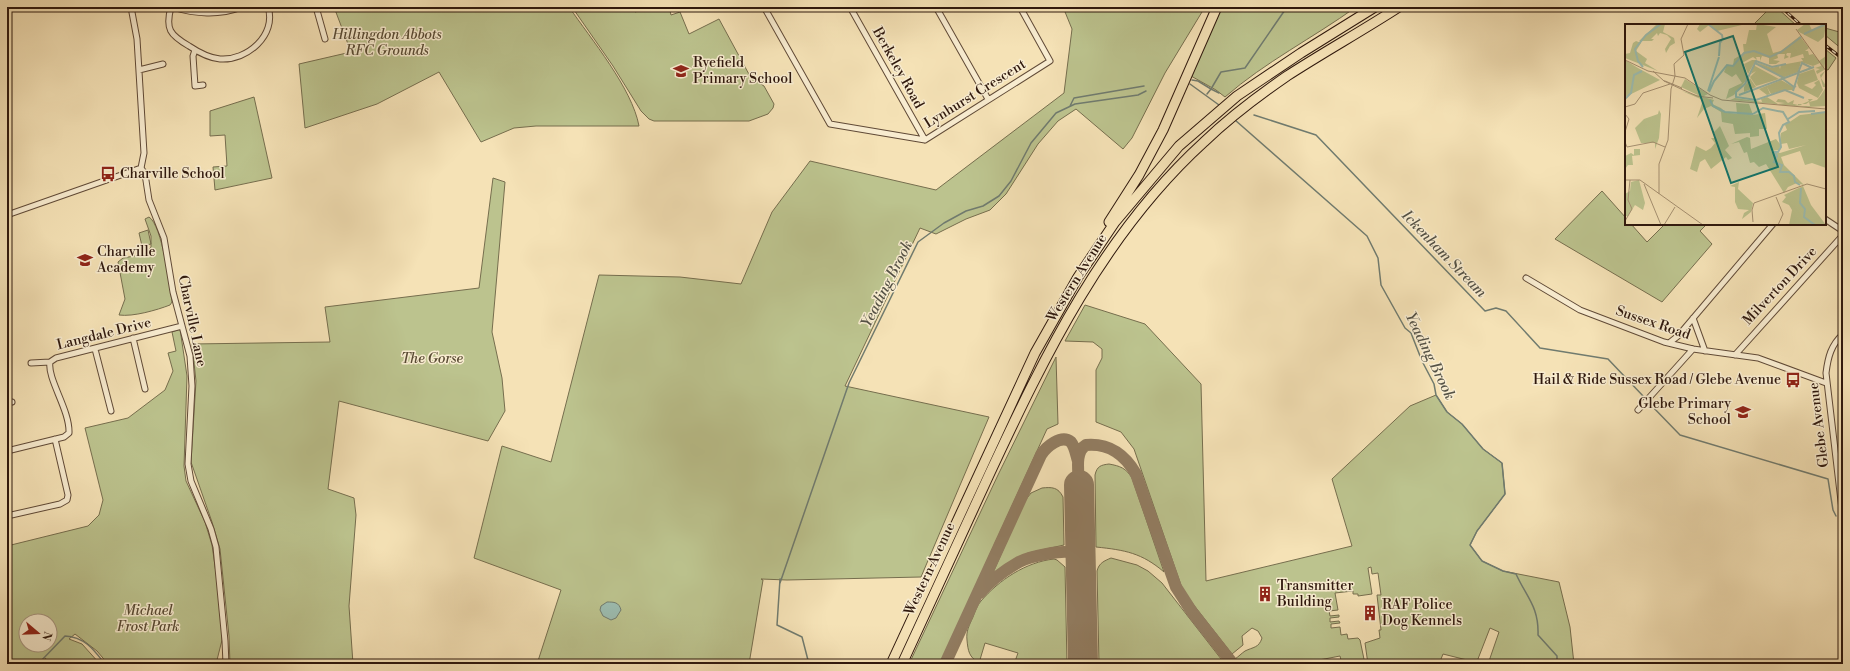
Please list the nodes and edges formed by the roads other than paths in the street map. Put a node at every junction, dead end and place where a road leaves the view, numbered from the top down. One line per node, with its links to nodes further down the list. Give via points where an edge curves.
1 (131, 7): 16 (street, Charville Lane, via 137,32)
2 (172, 7): 3 (street, via 202,14); 14 (street, via 168,19 170,32 176,39)
3 (242, 7)
4 (268, 7): 14 (street, via 270,22 266,33 257,45 247,52 233,58 220,59)
5 (316, 7): 13 (street)
6 (764, 7): 19 (street, Lynhurst Crescent, via 830,124)
7 (850, 7): 19 (street, Berkeley Road)
8 (936, 7): 18 (street)
9 (1020, 7): 18 (street, Lynhurst Crescent, via 1050,61)
10 (1217, 7): 27 (highway, via 1151,153 1084,260)
11 (1375, 7): 27 (highway, Western Avenue, via 1237,96 1179,146 1115,222)
12 (1399, 7): 51 (highway, Western Avenue, via 1286,77 1224,124 1182,163 1125,230 1088,283 1044,360)
13 (325, 39)
14 (196, 50): 17 (street, via 193,56 195,86)
15 (163, 64): 16 (street)
16 (139, 70): 20 (street, Charville Lane, via 144,157)
17 (203, 85)
18 (988, 99): 19 (street, Lynhurst Crescent)
19 (925, 140)
20 (141, 168): 21 (street); 29 (street, Charville Lane, via 145,174 148,200 164,238 173,292)
21 (7, 215)
22 (1826, 220): 24 (street)
23 (1772, 225): 28 (street)
24 (1843, 231)
25 (1843, 235): 38 (street, Milverton Drive)
26 (1526, 278): 33 (street, Sussex Road, via 1580,310)
27 (1063, 301): 50 (highway, Western Avenue, via 1004,418)
28 (1693, 318): 31 (street); 37 (street)
29 (182, 326): 32 (street, Langdale Drive); 49 (street, Charville Lane, via 190,356 191,376 188,464 191,481 216,547)
30 (1843, 334): 41 (street, Glebe Avenue, via 1828,355)
31 (1678, 336): 33 (street); 34 (street)
32 (133, 338): 35 (street, Langdale Drive); 42 (street)
33 (1669, 343): 34 (street, Sussex Road)
34 (1676, 345): 36 (street, Sussex Road)
35 (96, 349): 39 (street, Langdale Drive, via 53,359); 44 (street)
36 (1692, 349): 37 (street, Sussex Road); 43 (street)
37 (1706, 351): 38 (street, Sussex Road)
38 (1735, 355): 41 (street, Sussex Road, via 1758,358)
39 (50, 362): 40 (street, Langdale Drive); 45 (street, via 50,371 62,400 70,431 67,436)
40 (31, 363)
41 (1826, 382): 48 (street, Glebe Avenue)
42 (145, 389)
43 (1638, 410)
44 (111, 411)
45 (55, 439): 46 (street); 47 (street, via 67,500 60,504)
46 (7, 451)
47 (7, 516)
48 (1843, 518)
49 (226, 664)
50 (891, 664)
51 (902, 664)

